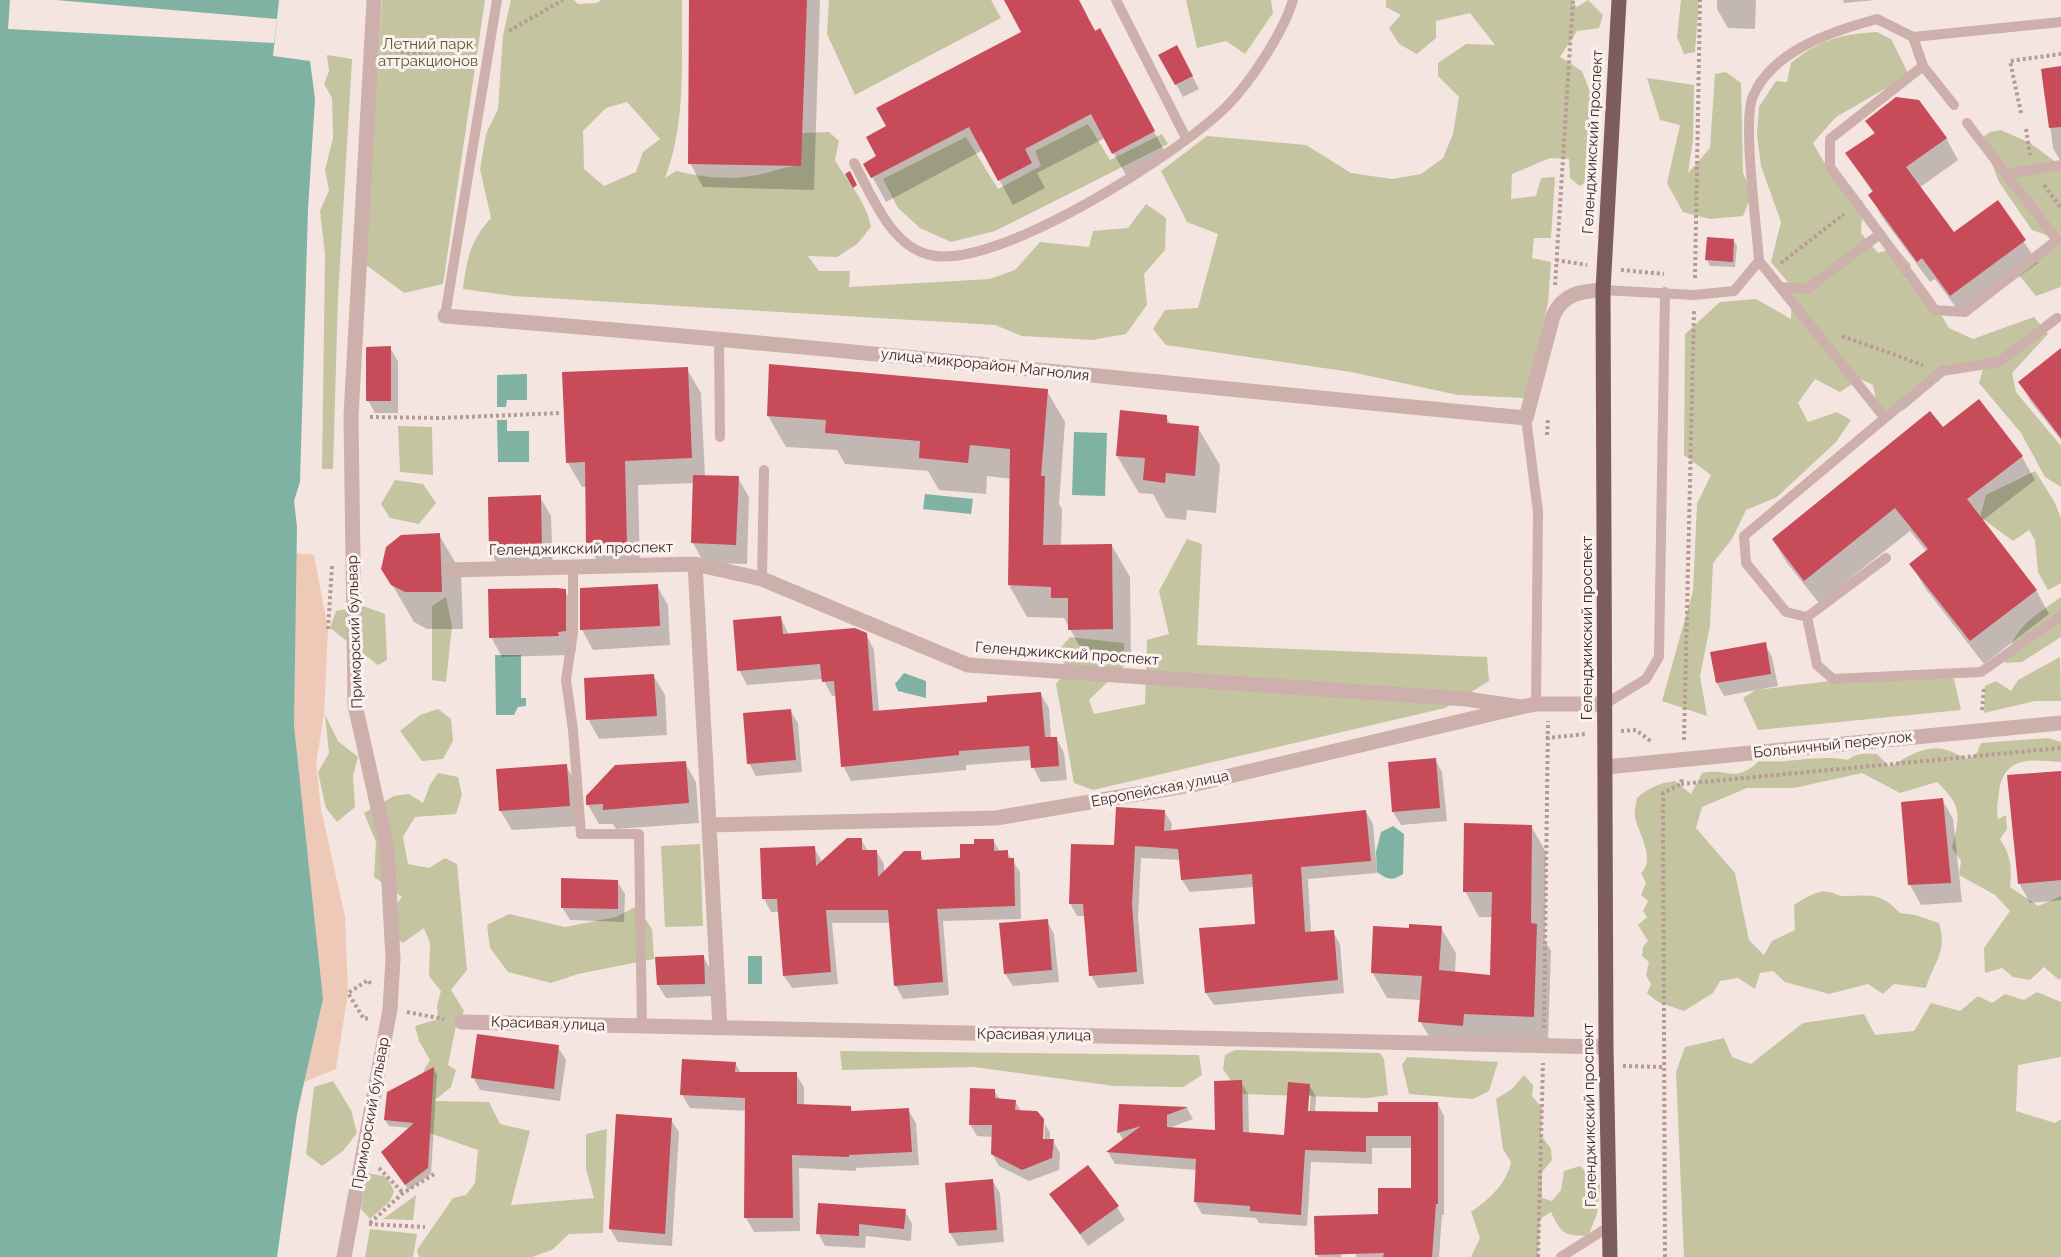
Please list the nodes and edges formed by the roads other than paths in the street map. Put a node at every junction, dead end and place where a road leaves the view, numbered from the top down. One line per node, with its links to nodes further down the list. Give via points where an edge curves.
1 (374, 0): 45 (street, Приморский бульвар, via 351,416 355,705 387,848 393,959 390,1009)
2 (497, 0): 20 (lane)
3 (1116, 0): 11 (lane)
4 (1293, 0): 11 (lane, via 1245,85 1225,108)
5 (1619, 0): 18 (main road, Геленджикский проспект)
6 (2061, 22): 7 (lane)
7 (1913, 37): 8 (lane); 16 (lane, via 1877,19 1836,30 1785,58 1761,82 1749,112)
8 (1923, 66): 9 (lane); 15 (lane, via 1830,140 1830,167)
9 (1954, 105)
10 (1967, 123): 14 (lane)
11 (1186, 138): 12 (lane, via 1096,198 1026,234 962,256 929,255 907,243 891,228)
12 (854, 163)
13 (2061, 165): 14 (lane)
14 (2006, 174): 15 (lane, via 2057,240 1965,312 1935,310)
15 (1880, 234): 17 (lane, via 1807,289)
16 (1759, 261): 17 (lane); 19 (lane, via 1734,291 1694,295)
17 (1780, 287): 24 (lane)
18 (1603, 290): 19 (lane); 23 (street, via 1577,294 1559,303); 35 (main road, Геленджикский проспект)
19 (1665, 292): 35 (lane, via 1659,657 1646,680)
20 (445, 316): 22 (street, улица микрорайон Магнолия)
21 (2060, 319): 24 (lane, via 1999,362 1942,371)
22 (719, 337): 23 (street, улица микрорайон Магнолия); 25 (lane)
23 (1526, 418): 34 (lane, via 1538,512)
24 (1885, 418): 33 (lane, via 1744,536 1746,563 1786,612)
25 (720, 437)
26 (764, 470): 31 (lane)
27 (1886, 558): 33 (lane)
28 (695, 564): 29 (street, Геленджикский проспект); 31 (street, Геленджикский проспект); 39 (street)
29 (573, 567): 30 (street, Геленджикский проспект); 41 (lane, via 573,632 566,680 581,834 639,834)
30 (450, 570)
31 (762, 579): 36 (street, Геленджикский проспект, via 968,665 1466,699)
32 (2061, 616): 33 (lane, via 1982,672 1833,679 1817,665)
33 (1807, 617)
34 (1536, 704): 35 (street, Европейская улица); 36 (street, Европейская улица)
35 (1605, 704): 38 (main road, Геленджикский проспект)
36 (1521, 707): 39 (street, Европейская улица, via 1196,784 996,818)
37 (2061, 723): 38 (street, Больничный переулок)
38 (1606, 767): 43 (main road, Геленджикский проспект)
39 (709, 825): 42 (street)
40 (462, 1022): 41 (street, Красивая улица)
41 (642, 1027): 42 (street, Красивая улица)
42 (720, 1028): 43 (street, Красивая улица)
43 (1606, 1047): 44 (main road, Геленджикский проспект)
44 (1610, 1226): 46 (lane); 47 (main road, Геленджикский проспект)
45 (344, 1257)
46 (1561, 1257)
47 (1610, 1257)

